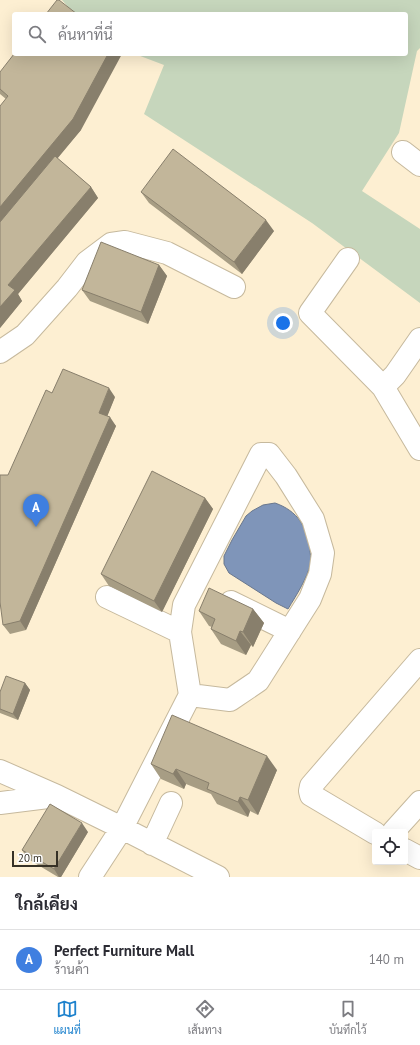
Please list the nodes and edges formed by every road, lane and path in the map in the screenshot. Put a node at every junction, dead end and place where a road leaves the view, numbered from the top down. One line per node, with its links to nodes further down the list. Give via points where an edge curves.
1 (403, 152): 2 (street)
2 (420, 165)
3 (348, 259): 7 (street, via 310,313)
4 (234, 287): 6 (street, via 167,253 125,242 110,244 87,262 25,336)
5 (420, 339): 7 (street, via 395,375)
6 (0, 352)
7 (383, 387): 8 (street)
8 (420, 449)
9 (195, 585): 11 (street); 11 (street, via 261,454 269,454 313,519 323,553 320,574 310,599); 12 (street, via 184,605)
10 (107, 597): 12 (street)
11 (290, 631): 14 (street, via 258,681 230,700)
12 (180, 632): 14 (street)
13 (420, 660): 22 (street, via 311,786 311,795)
14 (190, 695): 20 (street)
15 (0, 771): 16 (street)
16 (57, 796): 19 (street); 20 (street)
17 (171, 802): 23 (street)
18 (420, 802): 21 (street)
19 (0, 803)
20 (122, 828): 23 (street); 26 (street)
21 (396, 829)
22 (372, 831)
23 (152, 844): 27 (street)
24 (408, 852): 25 (street)
25 (420, 858)
26 (90, 877)
27 (218, 877)

